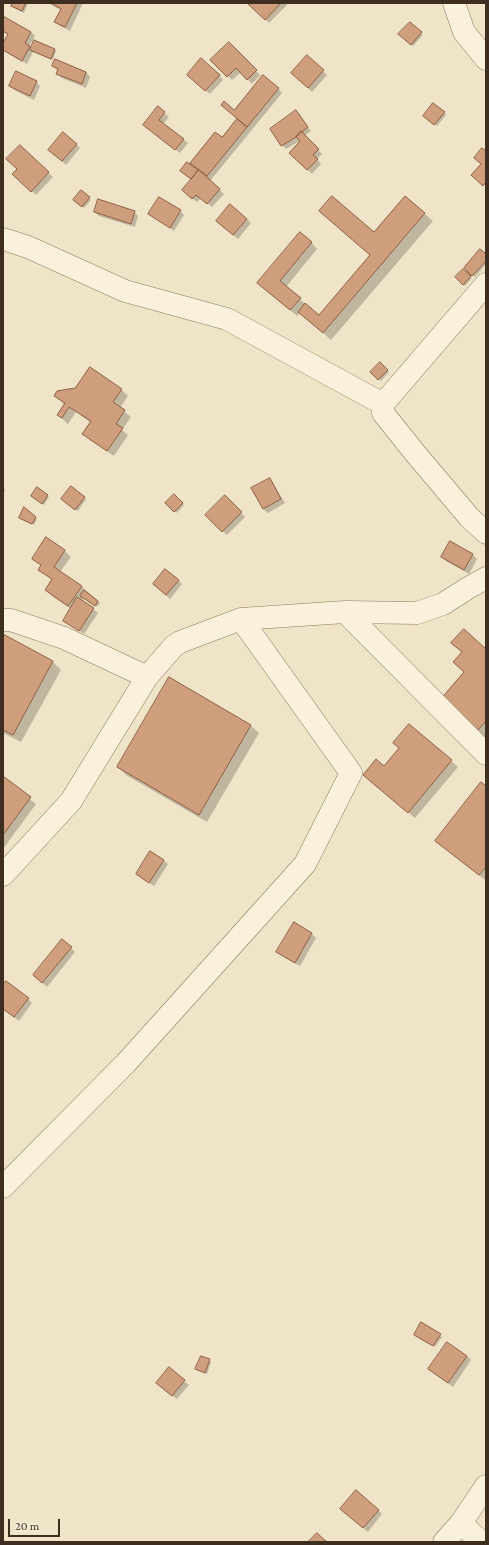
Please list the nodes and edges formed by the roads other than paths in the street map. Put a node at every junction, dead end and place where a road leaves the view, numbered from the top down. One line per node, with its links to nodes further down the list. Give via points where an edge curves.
1 (454, 3): 2 (street, via 464,32)
2 (486, 59)
3 (3, 239): 5 (street, via 28,247 125,291 227,319)
4 (486, 284): 5 (street)
5 (383, 404): 6 (street, via 383,413 469,517)
6 (486, 533)
7 (486, 578): 8 (street, via 443,604 417,613)
8 (345, 612): 9 (street); 12 (street)
9 (240, 619): 11 (street, via 180,642); 14 (street, via 351,772 305,864 126,1063)
10 (3, 620): 11 (street, via 11,620 64,638)
11 (147, 677): 13 (street, via 72,801)
12 (486, 754)
13 (3, 875)
14 (3, 1187)
15 (486, 1486): 16 (street)
16 (461, 1523): 17 (street); 18 (street)
17 (444, 1542)
18 (481, 1542)

